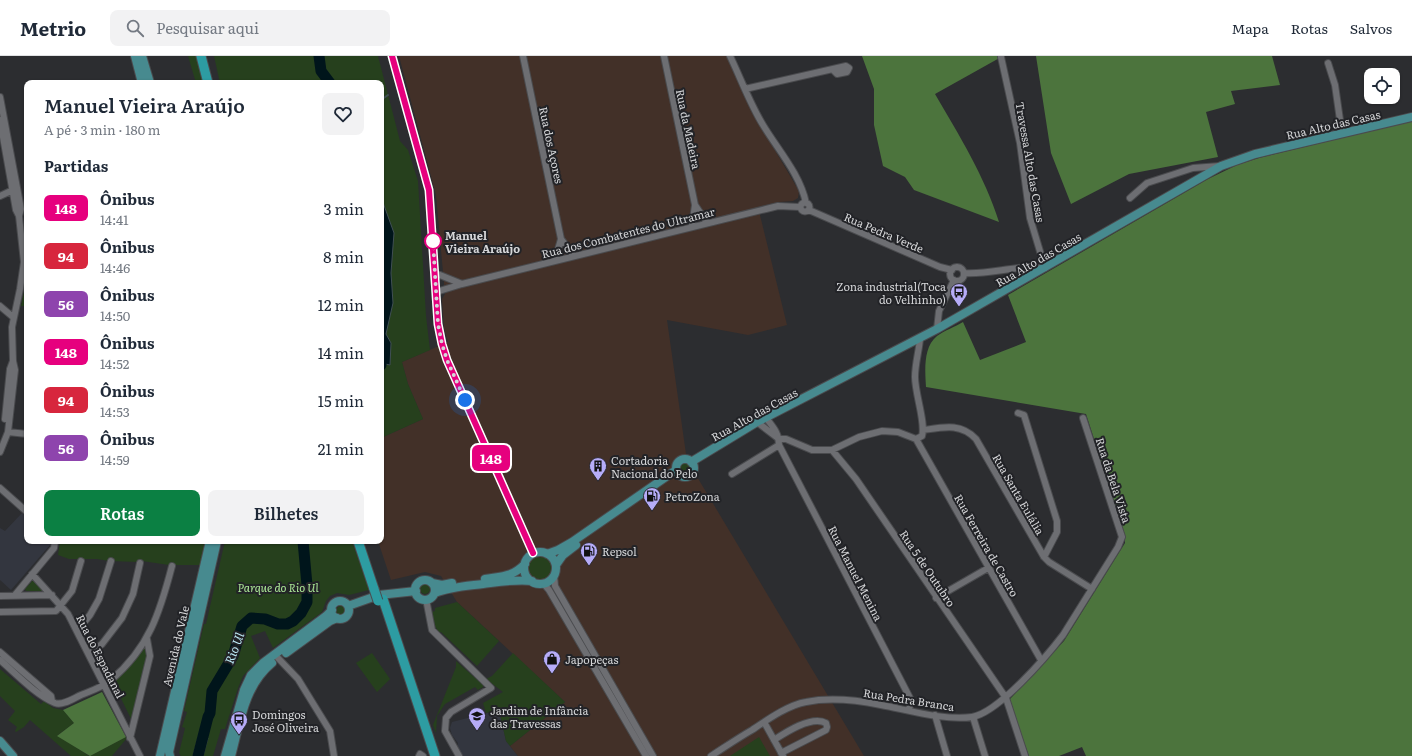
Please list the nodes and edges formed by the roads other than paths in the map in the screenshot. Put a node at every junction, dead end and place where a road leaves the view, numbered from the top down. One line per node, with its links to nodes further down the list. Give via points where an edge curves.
1 (135, 56): 12 (main road)
2 (142, 56): 13 (main road)
3 (201, 56): 14 (highway)
4 (205, 56): 15 (highway)
5 (392, 56): 38 (street, via 429,190)
6 (523, 56): 33 (street, Rua dos Açores)
7 (664, 56): 27 (street, Rua da Madeira)
8 (730, 56): 16 (street)
9 (1001, 58): 36 (street, Travessa Alto das Casas, via 1020,143 1030,218)
10 (1328, 63): 20 (street, via 1335,85)
11 (834, 70): 16 (street)
12 (141, 80)
13 (149, 80)
14 (207, 80)
15 (211, 80)
16 (745, 89): 26 (street, via 804,192)
17 (0, 97): 21 (street)
18 (1412, 117): 20 (main road, Rua Alto das Casas)
19 (0, 120): 21 (street)
20 (1342, 134): 22 (main road, Rua Alto das Casas, via 1255,154)
21 (4, 143): 23 (street); 30 (street, via 21,209)
22 (1221, 166): 25 (street, via 1193,168 1169,175 1147,183); 36 (main road, Rua Alto das Casas)
23 (13, 190): 24 (street); 30 (street)
24 (0, 196)
25 (1130, 198)
26 (806, 202): 28 (street); 29 (street, via 810,206)
27 (695, 205): 31 (street, Rua da Madeira); 32 (street, Rua da Madeira)
28 (800, 207): 29 (street, via 803,212); 31 (street, Rua dos Combatentes do Ultramar, via 778,206)
29 (809, 210): 37 (street, Rua Pedra Verde, via 940,268)
30 (19, 216): 44 (street, via 24,262)
31 (707, 223): 32 (street, Rua dos Combatentes do Ultramar)
32 (692, 226): 34 (street, Rua dos Combatentes do Ultramar)
33 (561, 239): 34 (street, Rua dos Açores); 35 (street, Rua dos Açores)
34 (574, 256): 35 (street, Rua dos Combatentes do Ultramar)
35 (555, 260): 41 (street, Rua dos Combatentes do Ultramar)
36 (1045, 268): 39 (street, via 1035,266 977,274); 45 (main road, Rua Alto das Casas)
37 (952, 270): 39 (street, via 962,269); 40 (street, via 951,277)
38 (435, 273): 41 (street); 42 (street)
39 (964, 273): 40 (street, via 960,280)
40 (954, 280): 45 (street, via 939,311)
41 (462, 284): 42 (street, Rua dos Combatentes do Ultramar)
42 (436, 292): 70 (street, via 438,324 447,360)
43 (0, 306): 44 (street)
44 (13, 317): 47 (street)
45 (937, 330): 46 (main road, Rua Alto das Casas)
46 (920, 339): 49 (main road, Rua Alto das Casas); 52 (street, via 915,376)
47 (13, 361): 53 (street, via 15,370); 56 (street, via 4,432)
48 (1018, 413): 72 (street, via 1024,415 1057,521 1057,532)
49 (766, 418): 51 (main road, Rua Alto das Casas); 57 (street, Rua Manuel Menina, via 776,430)
50 (1083, 418): 86 (street, Rua da Bela Vista, via 1122,537)
51 (757, 422): 57 (street); 60 (main road, Rua Alto das Casas)
52 (924, 430): 55 (street, via 922,436); 72 (street, Rua Santa Eulália, via 948,427 961,429 976,439)
53 (8, 432): 54 (street); 59 (street)
54 (24, 434)
55 (916, 439): 58 (street, via 898,432 882,431 859,437); 79 (street, Rua Ferreira de Castro)
56 (0, 442)
57 (779, 442): 58 (street, via 786,439 812,450); 62 (street); 110 (street, Rua Manuel Menina, via 911,700)
58 (832, 450): 92 (street, Rua 5 de Outubro, via 856,479)
59 (0, 452)
60 (691, 462): 61 (main road, via 686,459 680,460 676,464); 61 (main road, via 694,468 692,473 685,477)
61 (678, 473): 71 (main road, via 572,542); 77 (main road, via 563,555)
62 (732, 474)
63 (0, 488): 64 (street)
64 (24, 509)
65 (55, 544): 80 (street)
66 (209, 544): 120 (main road, Avenida do Vale)
67 (216, 544): 121 (main road, Avenida do Vale)
68 (359, 544): 85 (highway)
69 (364, 544): 85 (highway)
70 (533, 553): 71 (main road); 76 (main road)
71 (547, 554): 77 (main road)
72 (1044, 557): 86 (street, Rua Santa Eulália)
73 (81, 561): 95 (street, via 72,591)
74 (110, 561): 100 (street, via 99,599)
75 (140, 563): 103 (street, via 133,594 122,618 102,644)
76 (524, 564): 82 (main road, via 525,574); 83 (main road, via 516,572 505,576 442,585)
77 (556, 565): 81 (main road)
78 (172, 566): 101 (street, via 161,608)
79 (988, 568): 92 (street); 106 (street, Rua Ferreira de Castro)
80 (32, 574): 89 (street); 90 (street, Rua do Espadanal)
81 (554, 575): 84 (main road, via 548,582); 131 (street, via 555,586)
82 (532, 581): 84 (main road); 88 (main road, via 521,580)
83 (432, 583): 87 (main road, via 427,580 421,581); 88 (main road)
84 (543, 583): 130 (street)
85 (376, 588): 94 (highway)
86 (1092, 589): 106 (street, Rua Pedra Branca, via 1063,635)
87 (416, 591): 93 (main road, via 418,596); 96 (main road, via 379,595)
88 (434, 593): 93 (main road)
89 (15, 595): 90 (street); 91 (street)
90 (52, 595): 95 (street, Rua do Espadanal)
91 (0, 596)
92 (936, 598): 108 (street, Rua 5 de Outubro)
93 (426, 599): 129 (street, via 432,630 491,688 451,712 446,718 445,731)
94 (380, 600): 127 (highway); 128 (highway)
95 (61, 605): 98 (street, via 56,611); 100 (street, Rua do Espadanal)
96 (348, 606): 97 (main road, via 345,602 337,602); 99 (main road, via 347,616)
97 (332, 610): 99 (main road); 122 (main road, via 263,663 251,676 244,690)
98 (0, 612)
99 (337, 618): 104 (main road)
100 (77, 630): 103 (street, Rua do Espadanal)
101 (146, 639): 107 (street, via 133,657); 114 (street, via 150,656)
102 (0, 652): 109 (street, via 51,696)
103 (89, 654): 107 (street, Rua do Espadanal)
104 (278, 658): 123 (main road, via 256,679 249,693); 124 (street, via 298,679 330,731)
105 (0, 660): 109 (street)
106 (1042, 660): 108 (street, Rua Pedra Branca)
107 (104, 684): 109 (street, via 65,702); 114 (street, Rua do Espadanal)
108 (1006, 698): 112 (street, Rua Pedra Branca); 135 (street, Rua 5 de Outubro)
109 (52, 701)
110 (909, 710): 111 (street, Rua Pedra Branca); 113 (street, Rua Pedra Branca, via 862,701 832,699 804,702)
111 (935, 715): 112 (street, Rua Pedra Branca); 133 (street)
112 (973, 717): 134 (street)
113 (764, 722): 115 (street); 132 (street, Rua Pedra Branca)
114 (130, 738): 119 (street, Rua do Espadanal)
115 (774, 740): 117 (street); 117 (street, via 799,725 817,721 826,723 826,730)
116 (0, 741): 118 (main road)
117 (782, 754)
118 (13, 756)
119 (140, 756)
120 (160, 756)
121 (170, 756)
122 (225, 756)
123 (232, 756)
124 (334, 756)
125 (419, 756): 126 (street)
126 (424, 756)
127 (431, 756)
128 (435, 756)
129 (459, 756)
130 (646, 756)
131 (653, 756)
132 (711, 756)
133 (947, 756)
134 (984, 756)
135 (1025, 756)

